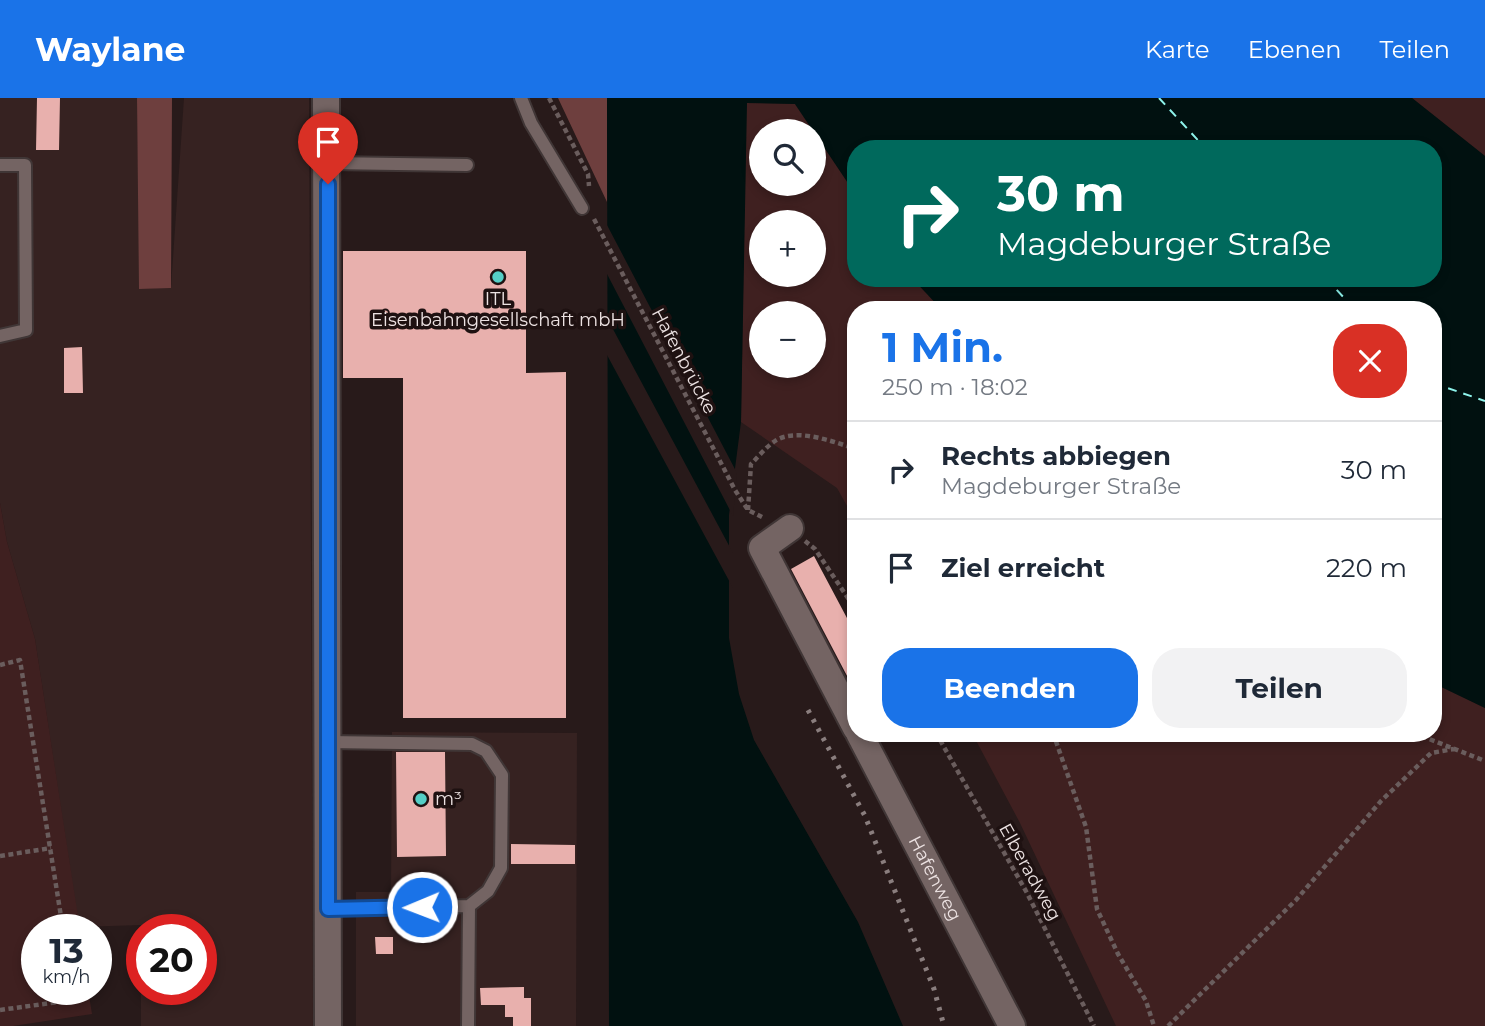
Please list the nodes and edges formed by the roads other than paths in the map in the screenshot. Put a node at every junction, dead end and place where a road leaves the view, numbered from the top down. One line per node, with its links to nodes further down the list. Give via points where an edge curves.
1 (326, 98): 3 (street)
2 (521, 98): 6 (lane)
3 (328, 163): 5 (lane); 10 (street)
4 (0, 165): 7 (lane, via 25,165 26,330)
5 (467, 165)
6 (582, 208)
7 (0, 336)
8 (790, 528): 9 (street, via 762,548)
9 (847, 711)
10 (327, 742): 12 (lane, via 459,742 494,759 502,775 501,868 488,891); 13 (street)
11 (864, 742): 16 (street, Hafenweg)
12 (469, 906): 13 (lane); 15 (lane)
13 (328, 909): 14 (street)
14 (328, 1026)
15 (468, 1026)
16 (1012, 1026)

